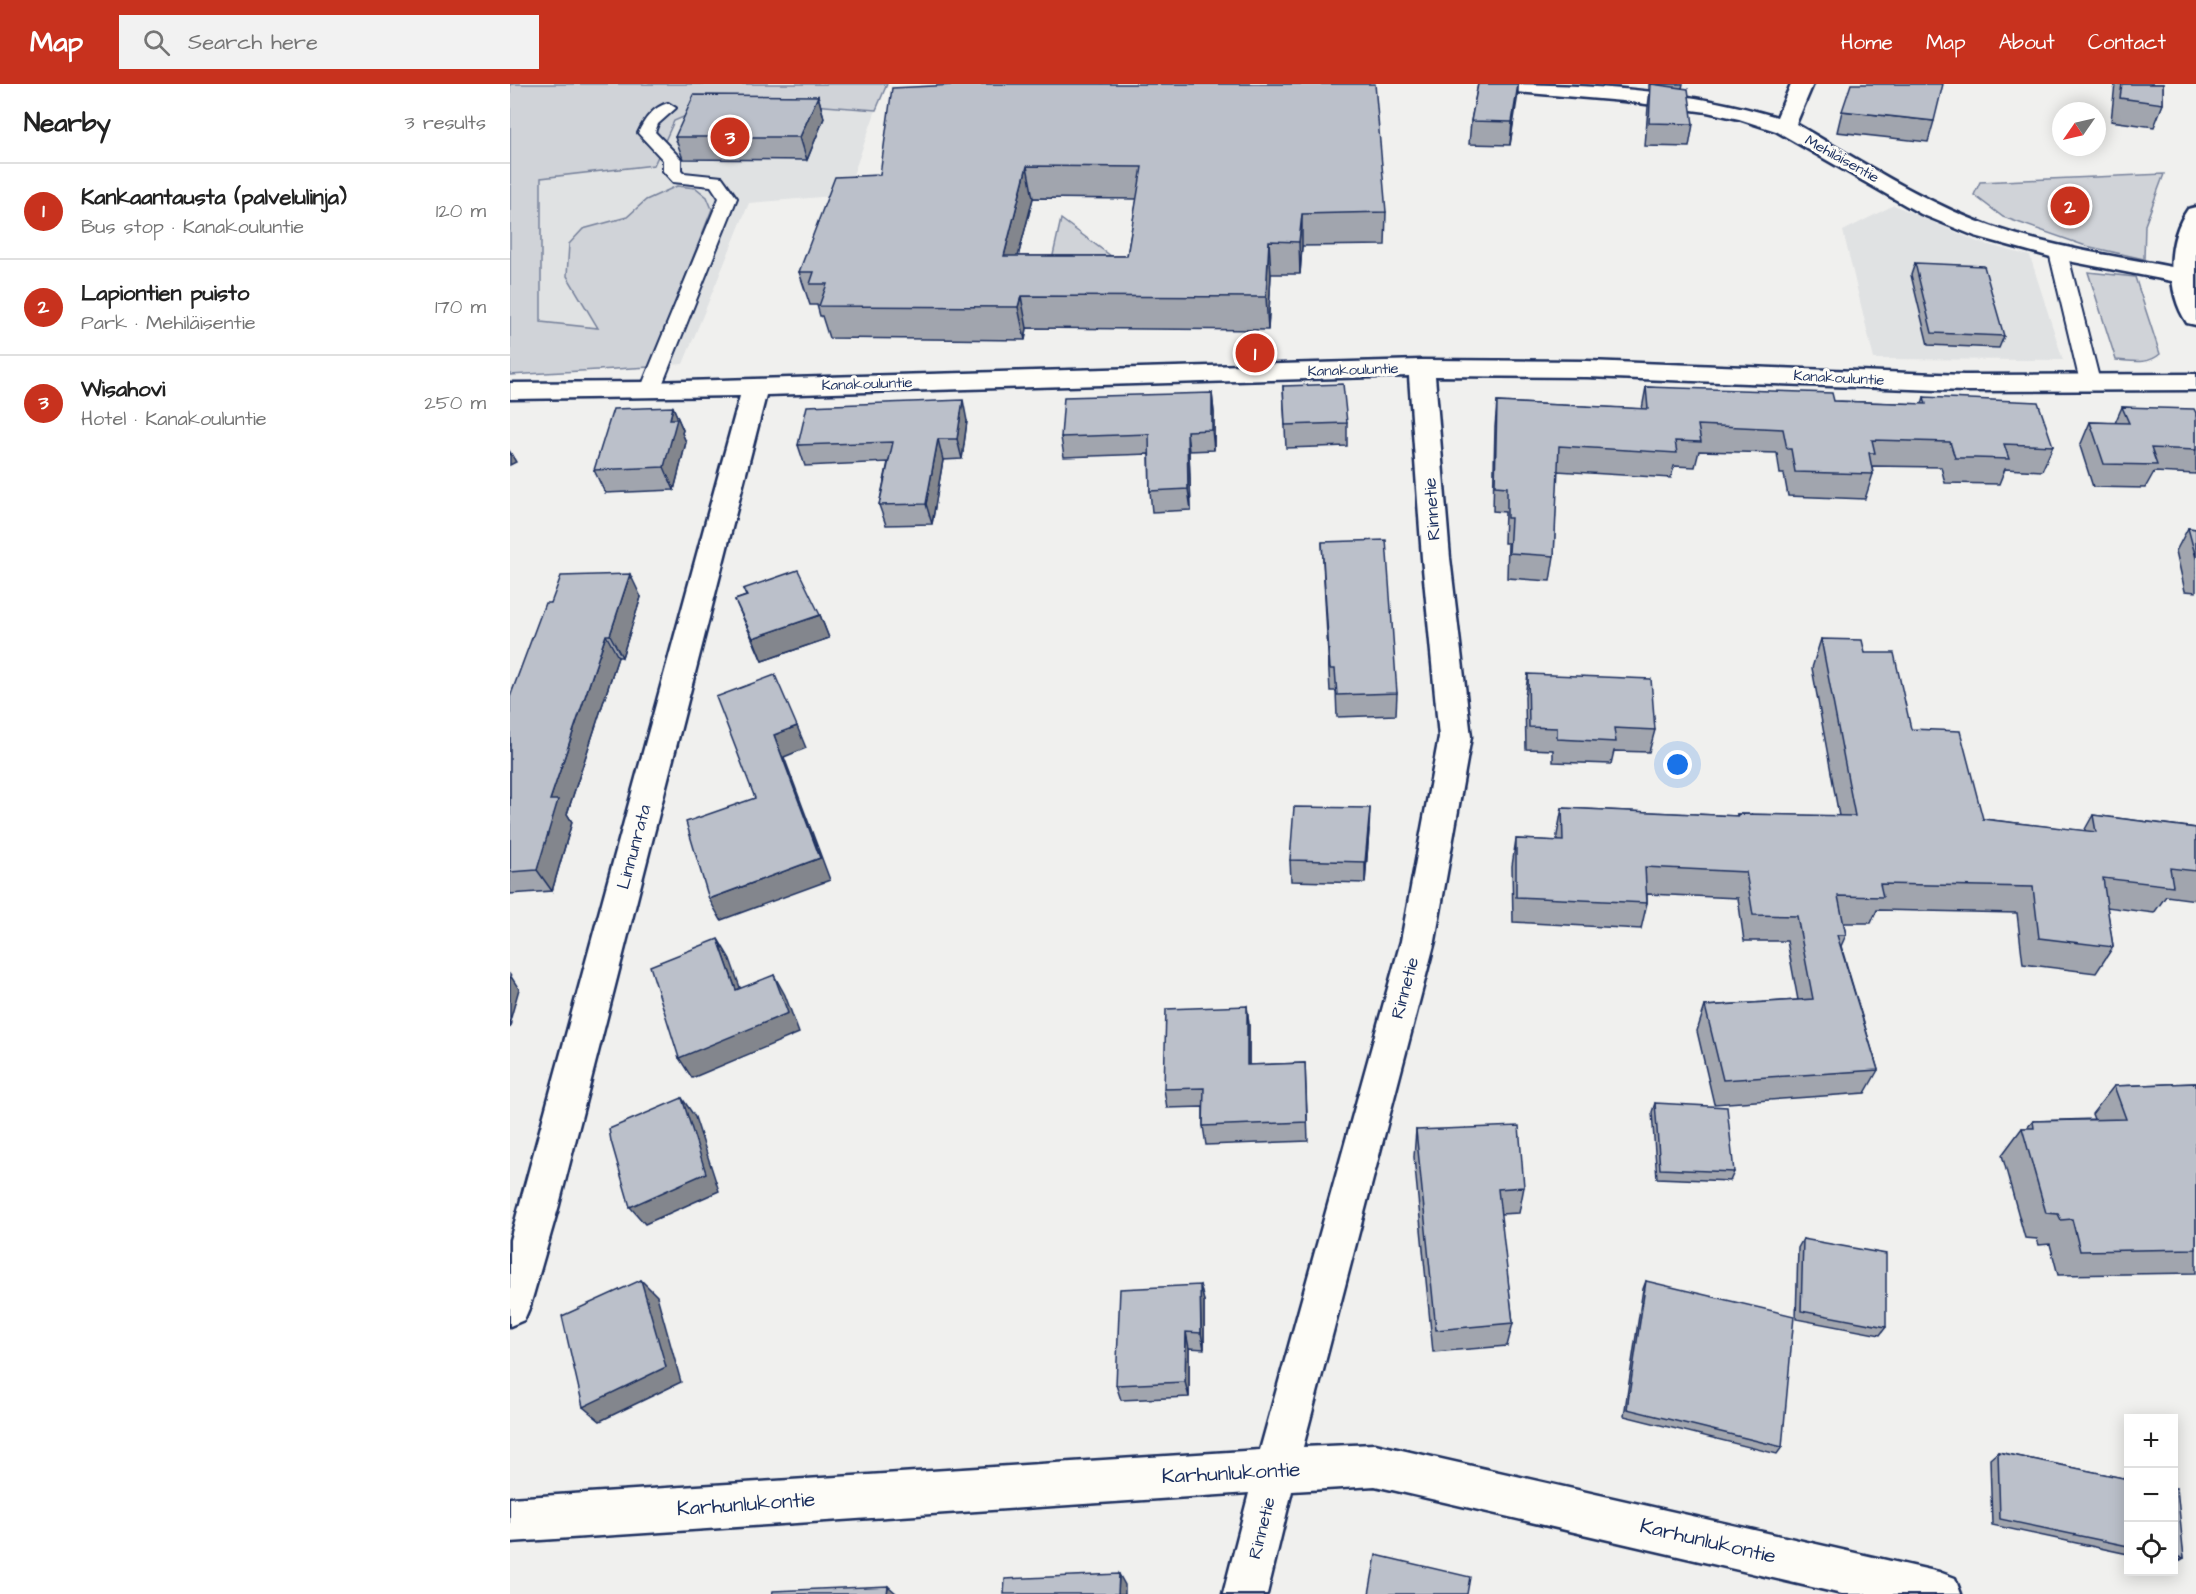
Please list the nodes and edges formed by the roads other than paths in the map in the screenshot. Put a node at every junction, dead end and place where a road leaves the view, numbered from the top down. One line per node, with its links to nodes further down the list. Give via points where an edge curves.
1 (1492, 84): 4 (street, Mehiläisentie, via 1707,106)
2 (1802, 84): 4 (street)
3 (668, 108): 13 (lane, via 651,122 646,133 672,159 672,171 679,178 716,181 729,198)
4 (1784, 126): 6 (street, Mehiläisentie, via 1929,209 1983,231)
5 (2196, 214): 7 (street, via 2184,253)
6 (2058, 252): 7 (street, Mehiläisentie); 10 (lane)
7 (2182, 276): 8 (street)
8 (2196, 318)
9 (1421, 369): 10 (street, Kanakouluntie, via 1587,369 1964,383); 12 (street, Kanakouluntie); 16 (street, Rinnetie, via 1455,737 1418,941)
10 (2090, 382): 11 (street, Kanakouluntie)
11 (2196, 382)
12 (754, 387): 13 (street, Kanakouluntie); 15 (street, Linnunrata)
13 (650, 390): 14 (street, Kanakouluntie)
14 (510, 391)
15 (510, 1306)
16 (1276, 1470): 17 (street, Karhunlukontie); 18 (street, Rinnetie); 19 (street, Karhunlukontie, via 1375,1466)
17 (510, 1520)
18 (1245, 1594)
19 (1939, 1594)

